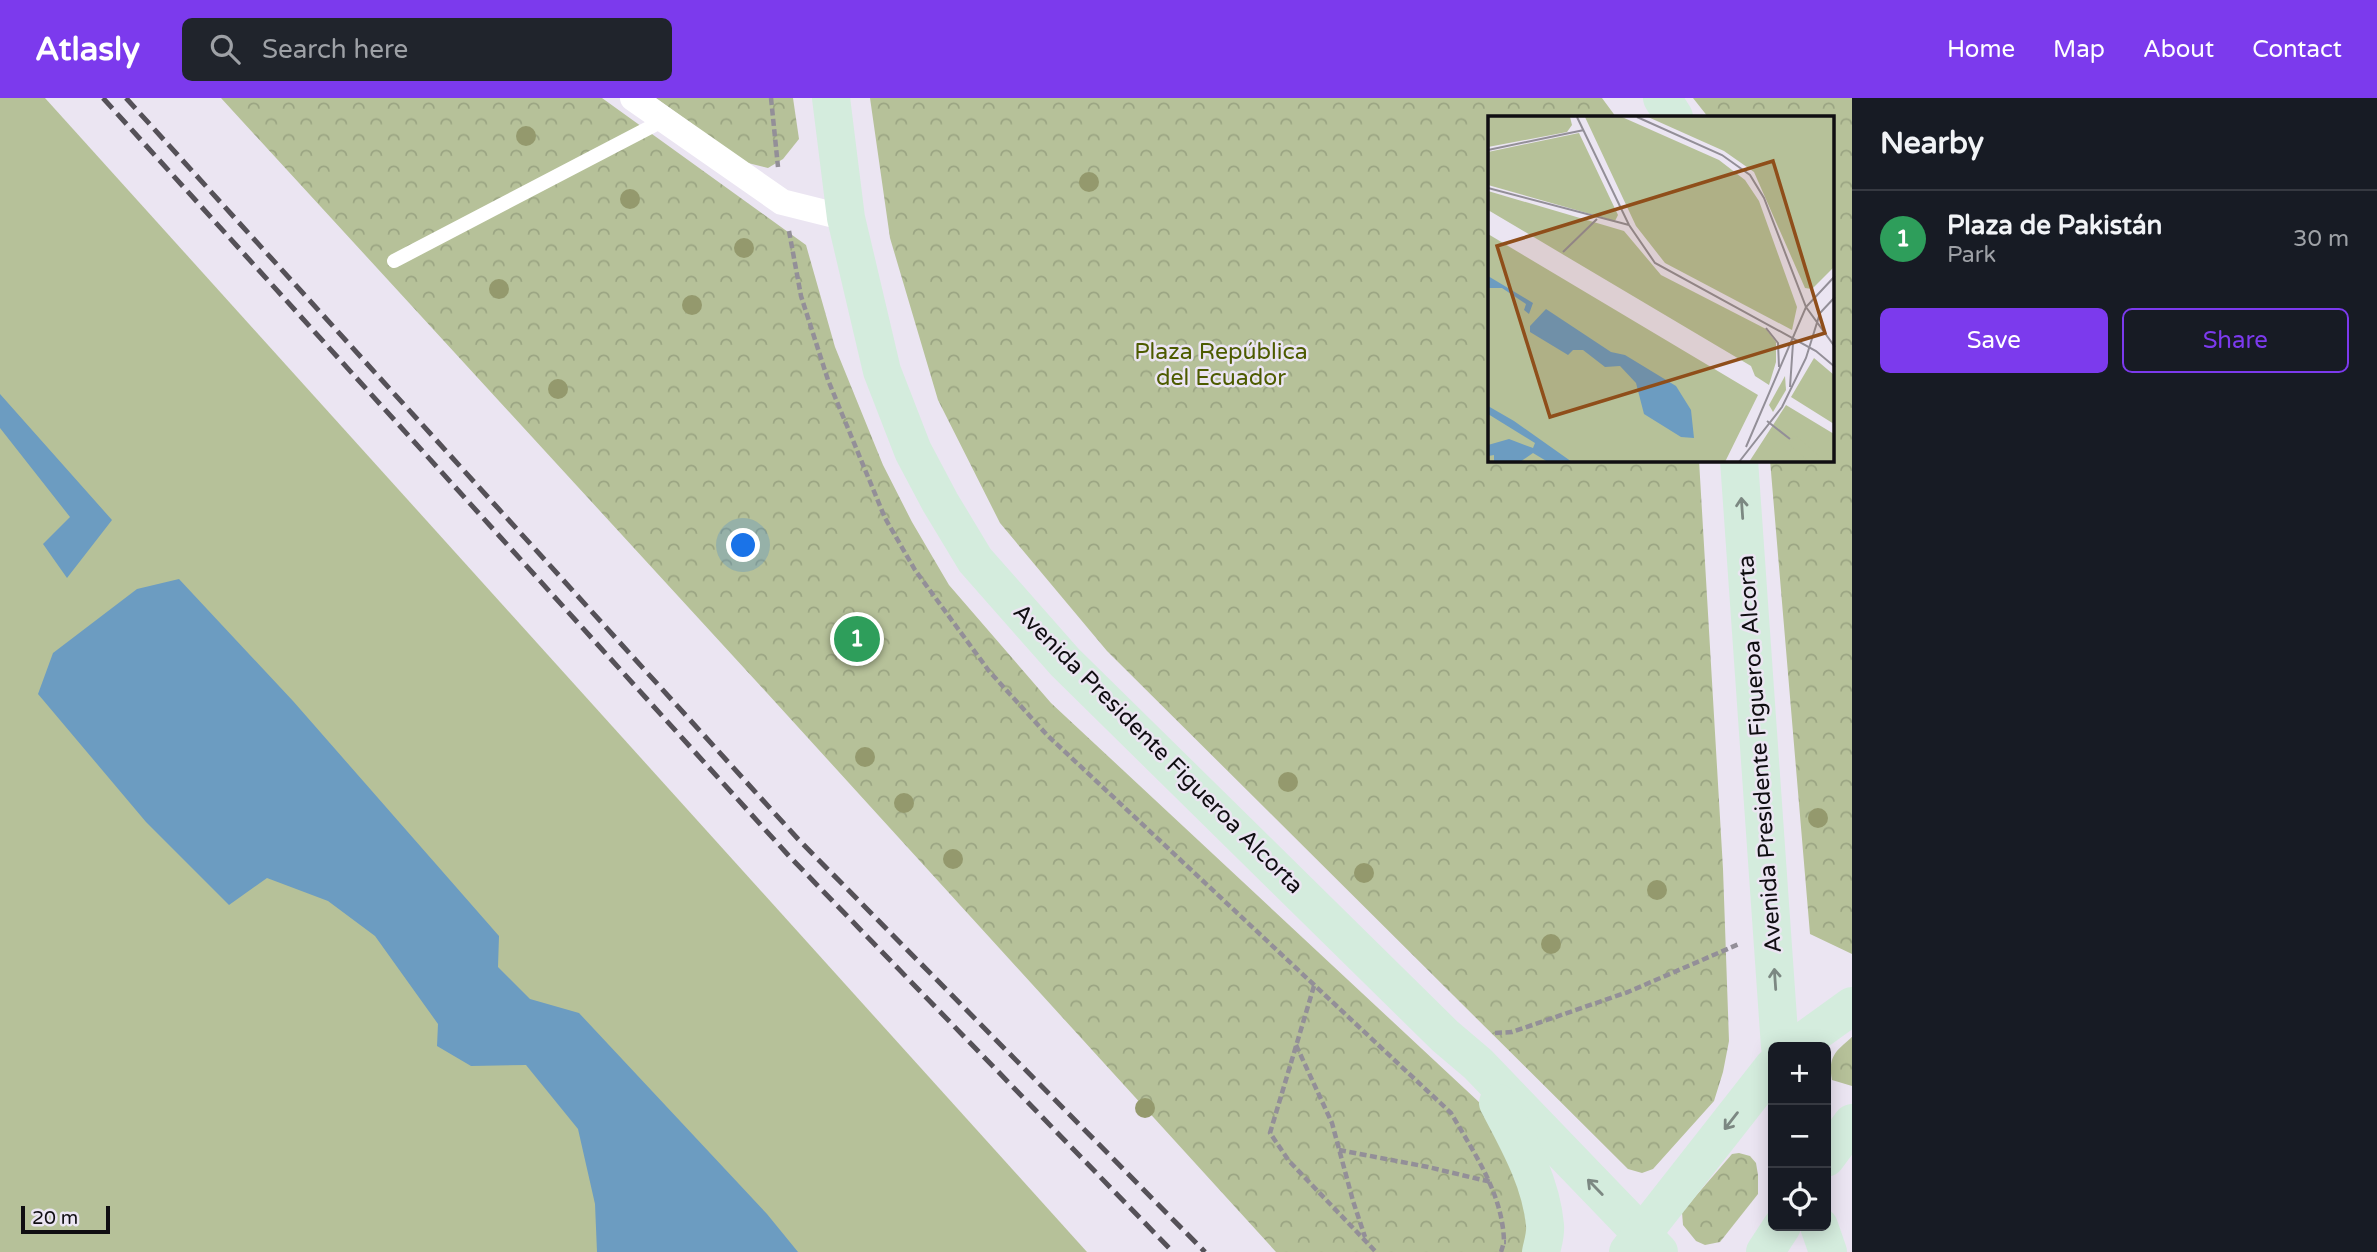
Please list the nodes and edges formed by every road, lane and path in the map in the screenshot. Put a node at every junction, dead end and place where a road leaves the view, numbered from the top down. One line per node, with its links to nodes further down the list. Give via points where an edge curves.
1 (633, 98): 5 (street)
2 (831, 98): 6 (main road, Avenida Presidente Figueroa Alcorta)
3 (1662, 98): 4 (main road)
4 (1673, 116)
5 (664, 120): 6 (street, via 782,202); 7 (lane)
6 (846, 218): 12 (main road, Avenida Presidente Figueroa Alcorta, via 883,371 914,451 975,560 1065,662)
7 (394, 261)
8 (1739, 462): 9 (main road, Avenida Presidente Figueroa Alcorta, one-way to 8)
9 (1772, 929): 12 (path, via 1628,992 1512,1032); 13 (main road, Avenida Presidente Figueroa Alcorta, one-way to 9)
10 (1314, 986): 15 (path)
11 (1852, 1006): 14 (main road)
12 (1445, 1035): 16 (main road, Avenida Presidente Figueroa Alcorta)
13 (1780, 1042)
14 (1802, 1042)
15 (1296, 1045): 19 (path, via 1332,1123); 26 (path, via 1270,1133 1289,1161)
16 (1478, 1064): 24 (main road, Avenida Presidente Figueroa Alcorta, one-way to 16); 27 (main road, via 1528,1161 1545,1226)
17 (1768, 1074): 24 (main road, one-way to 24)
18 (1852, 1123): 20 (main road)
19 (1339, 1150): 21 (path); 25 (path)
20 (1831, 1151)
21 (1491, 1182)
22 (1779, 1231): 28 (main road)
23 (1821, 1231): 29 (main road)
24 (1642, 1248)
25 (1370, 1252)
26 (1376, 1252)
27 (1542, 1252)
28 (1765, 1252)
29 (1828, 1252)

